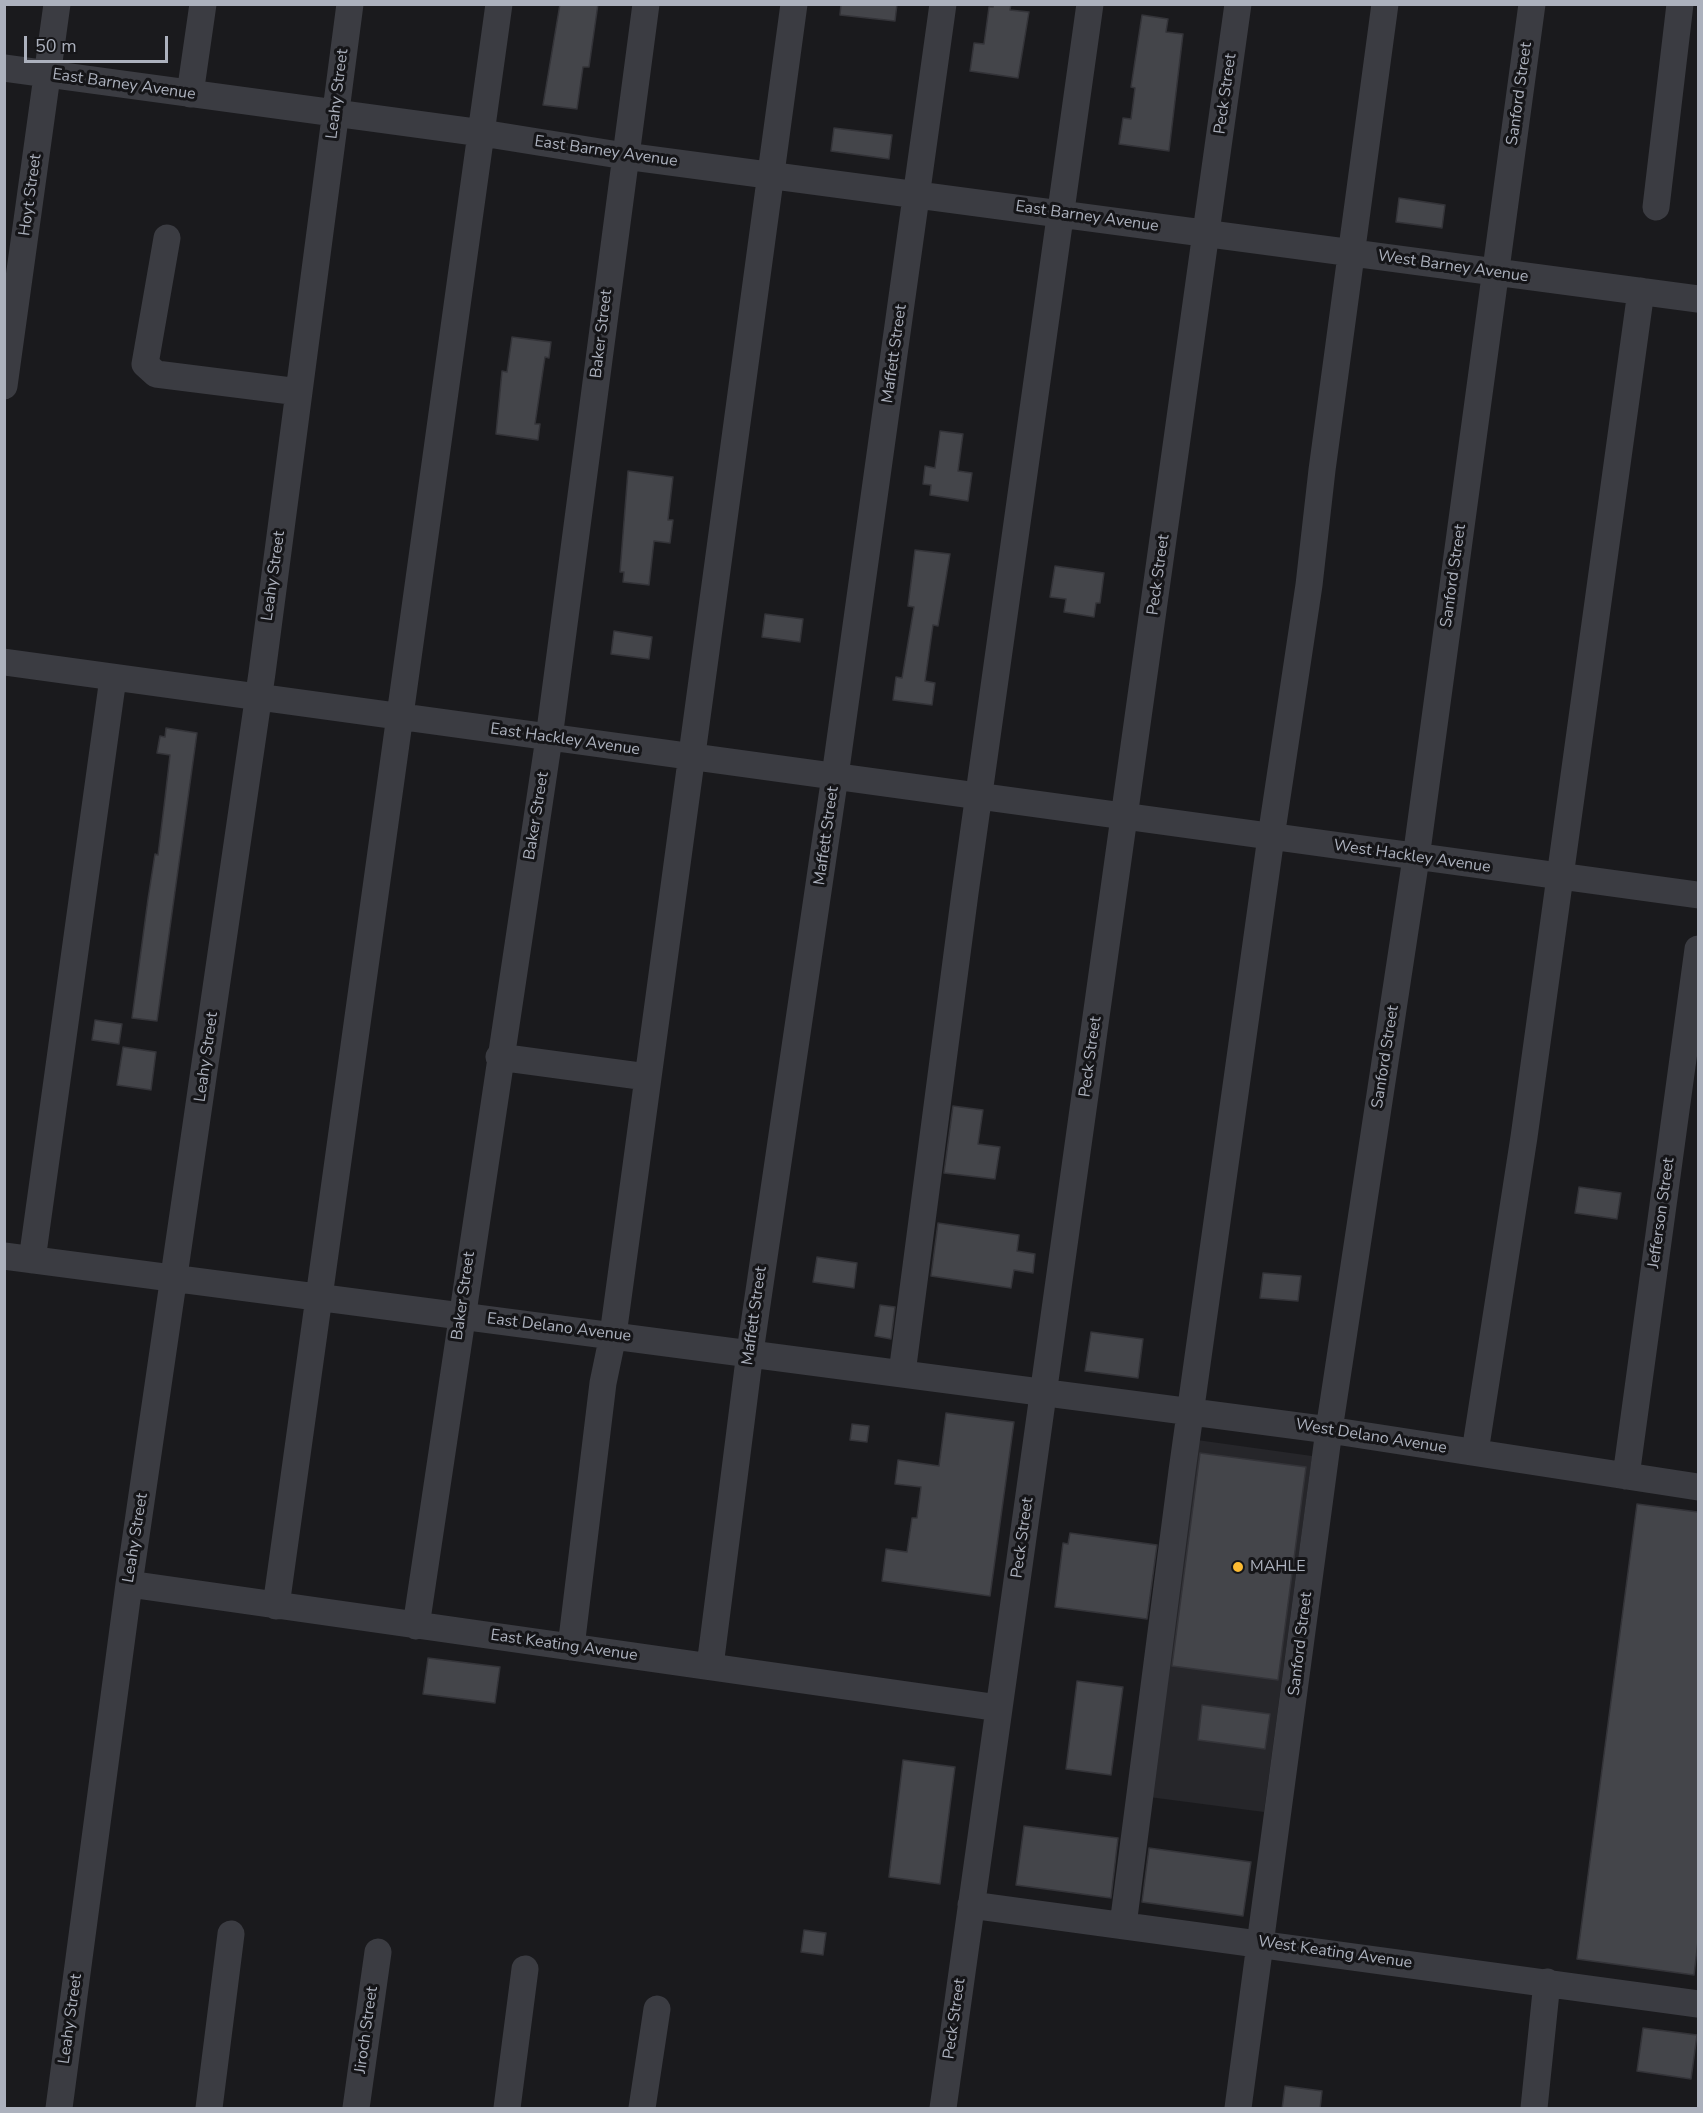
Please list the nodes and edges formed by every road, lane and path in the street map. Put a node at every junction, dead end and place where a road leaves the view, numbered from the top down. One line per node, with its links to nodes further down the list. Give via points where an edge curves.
1 (57, 4): 14 (street, Hoyt Street)
2 (203, 4): 15 (street)
3 (350, 4): 16 (street, Leahy Street)
4 (498, 4): 17 (street)
5 (646, 4): 18 (street, Baker Street)
6 (794, 4): 19 (street)
7 (943, 4): 20 (street, Maffett Street)
8 (1090, 4): 22 (street)
9 (1238, 4): 23 (street, Peck Street)
10 (1385, 4): 25 (street)
11 (1532, 4): 26 (street, Sanford Street)
12 (1680, 4): 21 (street)
13 (4, 68): 14 (street, East Barney Avenue)
14 (47, 75): 15 (street, East Barney Avenue); 29 (street, Hoyt Street)
15 (190, 94): 16 (street, East Barney Avenue)
16 (336, 114): 17 (street, East Barney Avenue); 30 (street, Leahy Street)
17 (482, 133): 18 (street, East Barney Avenue); 34 (street)
18 (625, 156): 19 (street, East Barney Avenue); 35 (street, Baker Street)
19 (773, 174): 20 (street, East Barney Avenue); 36 (street)
20 (917, 193): 22 (street, East Barney Avenue); 37 (street, Maffett Street)
21 (1656, 207)
22 (1061, 213): 23 (street, East Barney Avenue); 38 (street)
23 (1207, 234): 25 (street, West Barney Avenue); 39 (street, Peck Street)
24 (167, 238): 30 (street, via 145,364 156,374)
25 (1354, 253): 26 (street, West Barney Avenue); 40 (street)
26 (1495, 272): 27 (street, West Barney Avenue); 41 (street, Sanford Street)
27 (1641, 291): 28 (street, West Barney Avenue); 42 (street)
28 (1698, 299)
29 (4, 386)
30 (299, 392): 33 (street, Leahy Street)
31 (4, 662): 32 (street, East Hackley Avenue)
32 (113, 678): 33 (street, East Hackley Avenue); 48 (street)
33 (258, 699): 34 (street, East Hackley Avenue); 49 (street, Leahy Street)
34 (400, 717): 35 (street, East Hackley Avenue); 50 (street)
35 (549, 738): 36 (street, East Hackley Avenue); 45 (street, Baker Street)
36 (691, 757): 37 (street, East Hackley Avenue); 46 (street)
37 (836, 776): 38 (street, East Hackley Avenue); 53 (street, Maffett Street)
38 (979, 796): 39 (street, East Hackley Avenue); 54 (street)
39 (1126, 816): 40 (street, West Hackley Avenue); 55 (street, Peck Street)
40 (1271, 837): 41 (street, West Hackley Avenue); 56 (street)
41 (1416, 858): 42 (street, West Hackley Avenue); 57 (street, Sanford Street)
42 (1560, 877): 43 (street, West Hackley Avenue); 58 (street)
43 (1698, 895)
44 (1698, 949): 59 (street, Jefferson Street)
45 (499, 1057): 46 (street); 51 (street, Baker Street)
46 (647, 1077): 52 (street)
47 (4, 1256): 48 (street, East Delano Avenue)
48 (32, 1260): 49 (street, East Delano Avenue)
49 (175, 1279): 50 (street, East Delano Avenue); 61 (street, Leahy Street)
50 (319, 1298): 51 (street, East Delano Avenue); 62 (street)
51 (462, 1316): 52 (street, East Delano Avenue); 63 (street, Baker Street)
52 (614, 1335): 53 (street, East Delano Avenue); 64 (street, via 603,1383)
53 (750, 1352): 54 (street, East Delano Avenue); 65 (street, Maffett Street)
54 (902, 1373): 55 (street, East Delano Avenue)
55 (1042, 1392): 56 (street, West Delano Avenue); 66 (street, Peck Street)
56 (1193, 1412): 57 (street, West Delano Avenue); 68 (street)
57 (1329, 1430): 58 (street, West Delano Avenue); 70 (street, Sanford Street)
58 (1475, 1452): 59 (street, West Delano Avenue)
59 (1626, 1476): 60 (street, West Delano Avenue)
60 (1698, 1487)
61 (129, 1584): 62 (street, East Keating Avenue); 76 (street, Leahy Street)
62 (276, 1606): 63 (street, East Keating Avenue)
63 (416, 1626): 64 (street, East Keating Avenue)
64 (571, 1647): 65 (street, East Keating Avenue)
65 (710, 1666): 66 (street, East Keating Avenue)
66 (999, 1708): 67 (street, Peck Street)
67 (971, 1905): 68 (street, West Keating Avenue); 81 (street, Peck Street)
68 (1123, 1925): 70 (street, West Keating Avenue)
69 (231, 1934): 77 (street)
70 (1261, 1944): 73 (street, West Keating Avenue); 82 (street, Sanford Street)
71 (378, 1952): 78 (street, Jiroch Street)
72 (525, 1969): 79 (street)
73 (1547, 1982): 74 (street, West Keating Avenue); 83 (street)
74 (1698, 2004)
75 (657, 2009): 80 (street)
76 (59, 2109)
77 (209, 2109)
78 (356, 2109)
79 (507, 2109)
80 (642, 2109)
81 (943, 2109)
82 (1238, 2109)
83 (1534, 2109)

